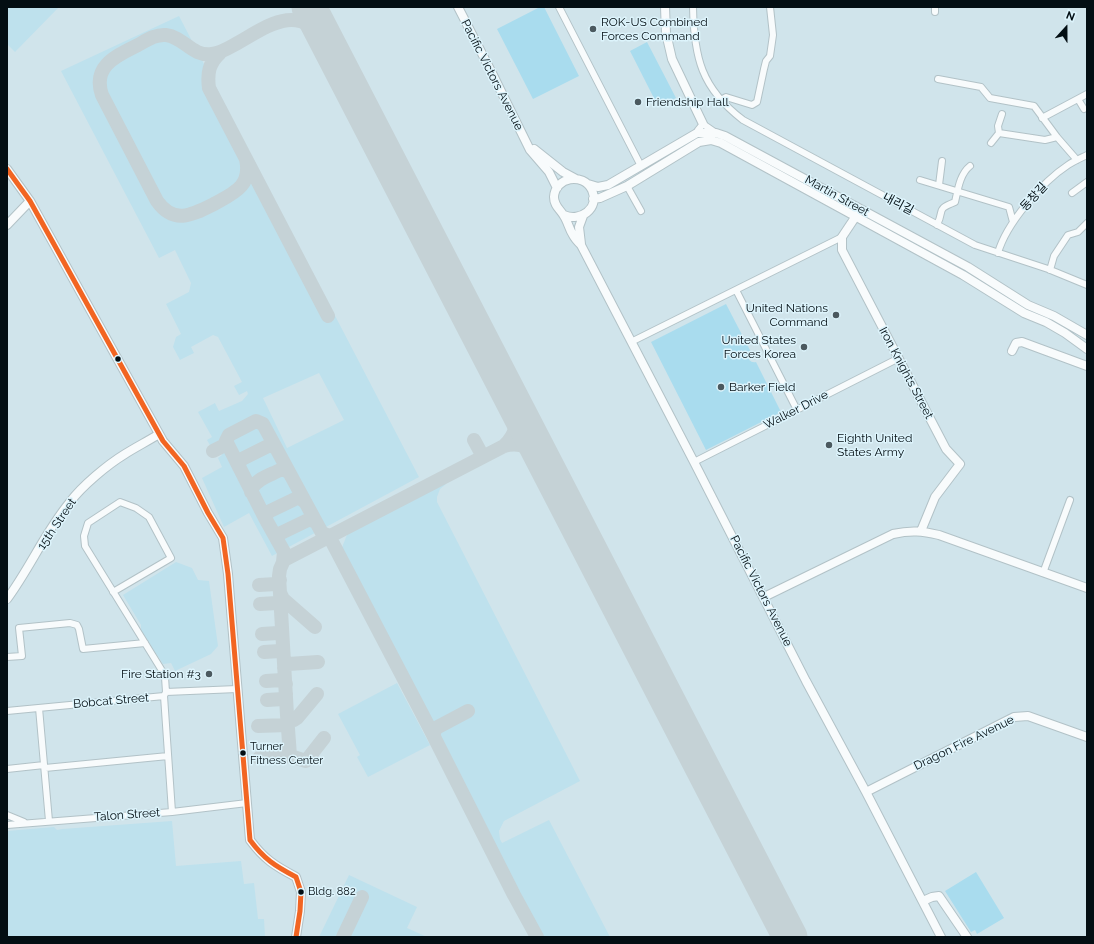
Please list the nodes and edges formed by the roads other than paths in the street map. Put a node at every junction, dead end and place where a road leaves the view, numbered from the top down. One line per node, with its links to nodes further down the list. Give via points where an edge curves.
1 (458, 7): 18 (main road, Pacific Victors Avenue)
2 (559, 7): 23 (street)
3 (665, 7): 13 (main road, via 666,33 672,59)
4 (692, 7): 9 (street, 내리길, via 693,34 700,63 707,80)
5 (770, 7): 9 (street, via 773,35 757,102 752,105 726,97)
6 (938, 79): 12 (street, via 982,87 990,98 1034,106)
7 (1087, 94): 8 (street)
8 (1078, 99): 10 (street); 12 (street)
9 (721, 100): 45 (street, 내리길, via 754,127)
10 (1084, 109)
11 (1002, 114): 16 (street, via 998,126)
12 (1042, 118): 17 (street)
13 (703, 124): 14 (street); 15 (street)
14 (716, 132): 15 (main road, Martin Street); 37 (main road, Martin Street)
15 (697, 133): 23 (main road, Martin Street)
16 (999, 133): 17 (street, via 1045,140); 19 (street)
17 (1057, 137): 21 (street)
18 (526, 142): 26 (main road, via 562,172); 32 (main road, via 550,172)
19 (991, 143)
20 (1087, 155): 21 (street, 동창길)
21 (1077, 160): 42 (street, 동창길, via 1044,184)
22 (942, 161): 30 (street)
23 (641, 166): 28 (main road, Martin Street, via 608,185 595,187)
24 (970, 166): 33 (street, via 963,175)
25 (7, 169): 36 (main road)
26 (576, 179): 28 (main road); 32 (main road, via 565,181)
27 (920, 180): 30 (street)
28 (585, 182): 35 (main road, via 591,190)
29 (1087, 182): 34 (street)
30 (939, 185): 33 (street)
31 (627, 186): 35 (main road, Martin Street); 38 (street); 41 (main road, Martin Street, via 699,142 711,140 721,143)
32 (557, 188): 39 (main road, via 555,203)
33 (958, 191): 42 (street, via 1009,207); 45 (street, via 955,202 940,210)
34 (1072, 192)
35 (593, 199): 40 (main road, via 590,210)
36 (30, 201): 44 (main road); 59 (main road)
37 (861, 210): 41 (main road); 52 (main road, Martin Street, via 968,267 1028,305)
38 (641, 211)
39 (564, 215): 40 (main road, via 573,218); 47 (main road, Pacific Victors Avenue, via 573,236)
40 (582, 216): 47 (main road, via 579,227)
41 (855, 217): 46 (main road); 54 (main road, Martin Street, via 963,275 1024,313 1046,322)
42 (1013, 222): 48 (street, 동창길)
43 (1087, 223): 49 (street, via 1078,232 1068,234 1054,256)
44 (7, 225)
45 (937, 225): 48 (street, 내리길, via 975,245)
46 (842, 237): 51 (street); 56 (main road, Iron Knights Street, via 842,250)
47 (581, 245): 53 (main road, Pacific Victors Avenue)
48 (998, 253): 49 (street, 내리길)
49 (1050, 270): 50 (street, 내리길)
50 (1087, 285)
51 (736, 290): 53 (street); 58 (street)
52 (1086, 333)
53 (631, 342): 60 (main road, Pacific Victors Avenue)
54 (1087, 349)
55 (1012, 351): 57 (main road, via 1016,343 1022,342)
56 (898, 358): 58 (street, Walker Drive); 62 (main road, Iron Knights Street, via 946,450 960,464 935,497)
57 (1087, 366)
58 (797, 410): 60 (street, Walker Drive)
59 (159, 434): 67 (main road, 15th Street, via 124,454 92,479 70,501); 70 (main road, via 184,466 223,538)
60 (694, 462): 66 (main road, Pacific Victors Avenue)
61 (1070, 500): 63 (street)
62 (921, 531): 63 (main road, via 939,535); 66 (main road, via 893,534)
63 (1043, 573): 64 (main road)
64 (1087, 588)
65 (114, 592): 65 (street, via 171,558 149,517 136,508 120,502 88,523 84,536 85,546); 68 (street)
66 (764, 597): 78 (main road, Pacific Victors Avenue)
67 (7, 599)
68 (145, 643): 69 (street, via 83,649 77,625 70,623 19,628 22,656); 71 (street, via 165,677)
69 (7, 658)
70 (237, 689): 71 (street, Bobcat Street); 79 (main road)
71 (165, 694): 72 (street, Bobcat Street); 75 (street)
72 (38, 708): 73 (street, Bobcat Street); 76 (street)
73 (7, 711)
74 (1087, 737): 78 (main road, Dragon Fire Avenue, via 1028,716 1014,717)
75 (168, 756): 76 (street); 80 (street)
76 (44, 767): 77 (street); 82 (street)
77 (7, 769)
78 (866, 792): 85 (main road, Pacific Victors Avenue)
79 (247, 803): 80 (street, Talon Street); 86 (main road, via 250,840 260,854 296,877 301,892)
80 (172, 812): 82 (street, Talon Street)
81 (7, 815): 83 (street)
82 (49, 822): 83 (street, Talon Street)
83 (27, 823): 84 (street, Talon Street)
84 (7, 825)
85 (923, 901): 87 (main road, Pacific Victors Avenue); 88 (main road, via 939,896)
86 (296, 937)
87 (942, 937)
88 (967, 937)

